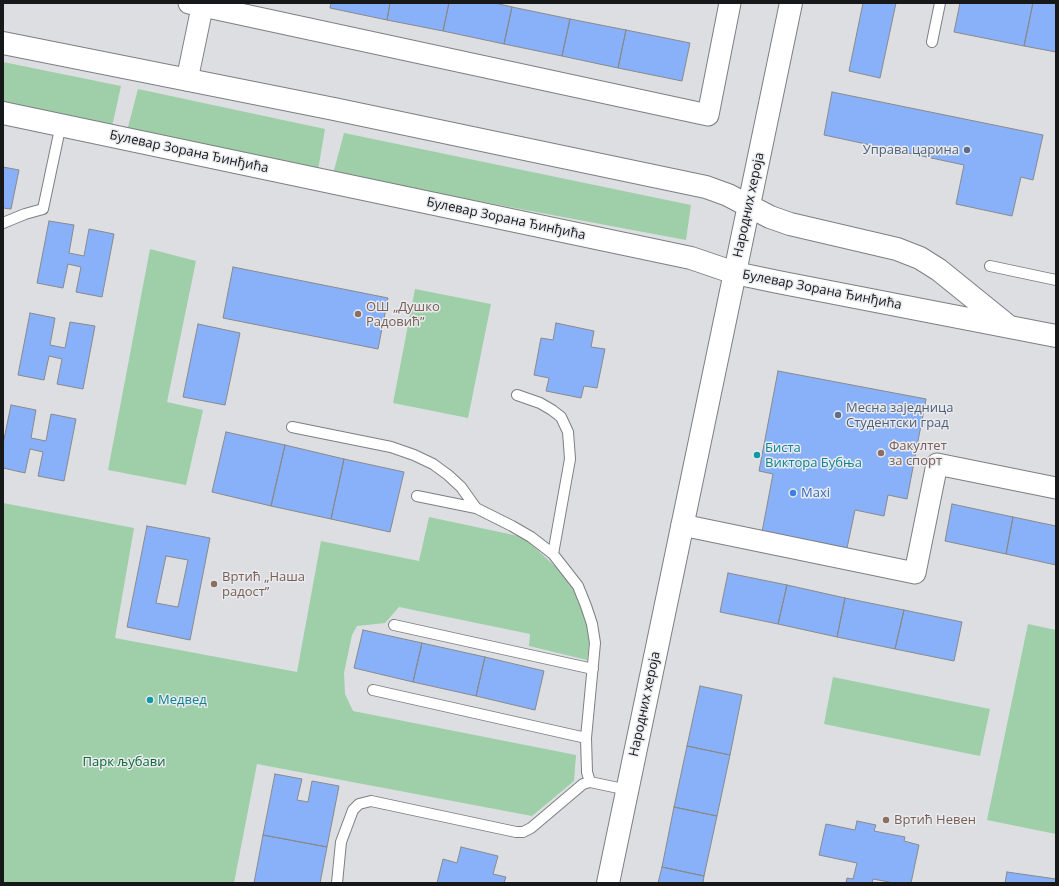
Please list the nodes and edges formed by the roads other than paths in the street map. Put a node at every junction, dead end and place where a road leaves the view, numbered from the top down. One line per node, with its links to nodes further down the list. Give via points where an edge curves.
1 (730, 3): 4 (street, via 708,115)
2 (791, 3): 10 (street, Народних хероја)
3 (940, 3): 5 (lane)
4 (198, 4): 7 (street)
5 (932, 42)
6 (3, 43): 7 (street, Булевар Зорана Ђинђића)
7 (187, 80): 10 (street, Булевар Зорана Ђинђића, via 706,186)
8 (3, 113): 9 (street, Булевар Зорана Ђинђића)
9 (61, 124): 11 (lane, via 43,209); 13 (street, Булевар Зорана Ђинђића, via 691,258)
10 (749, 206): 13 (street, Народних хероја); 15 (street, Булевар Зорана Ђинђића, via 790,224 897,249 920,258 939,270)
11 (3, 223)
12 (990, 266): 14 (lane)
13 (735, 273): 15 (street, Булевар Зорана Ђинђића); 22 (street, Народних хероја)
14 (1056, 280)
15 (1008, 326): 16 (street, Булевар Зорана Ђинђића)
16 (1056, 336)
17 (518, 395): 23 (lane, via 540,403 556,413 561,417 568,432 570,459)
18 (292, 427): 21 (lane, via 391,447 414,455 448,475 461,487)
19 (1056, 488): 22 (street, via 937,464 915,573)
20 (417, 496): 21 (lane)
21 (476, 508): 23 (lane, via 531,536)
22 (682, 525): 29 (street, Народних хероја)
23 (553, 554): 25 (lane, via 578,586 586,606 595,642)
24 (394, 625): 25 (lane)
25 (593, 669): 27 (lane)
26 (373, 690): 27 (lane)
27 (586, 738): 28 (lane, via 587,772)
28 (590, 782): 29 (lane); 30 (lane, via 583,784 523,832 371,801 362,803 355,807 346,826 341,842)
29 (628, 790): 31 (street, Народних хероја)
30 (337, 883)
31 (608, 883)

